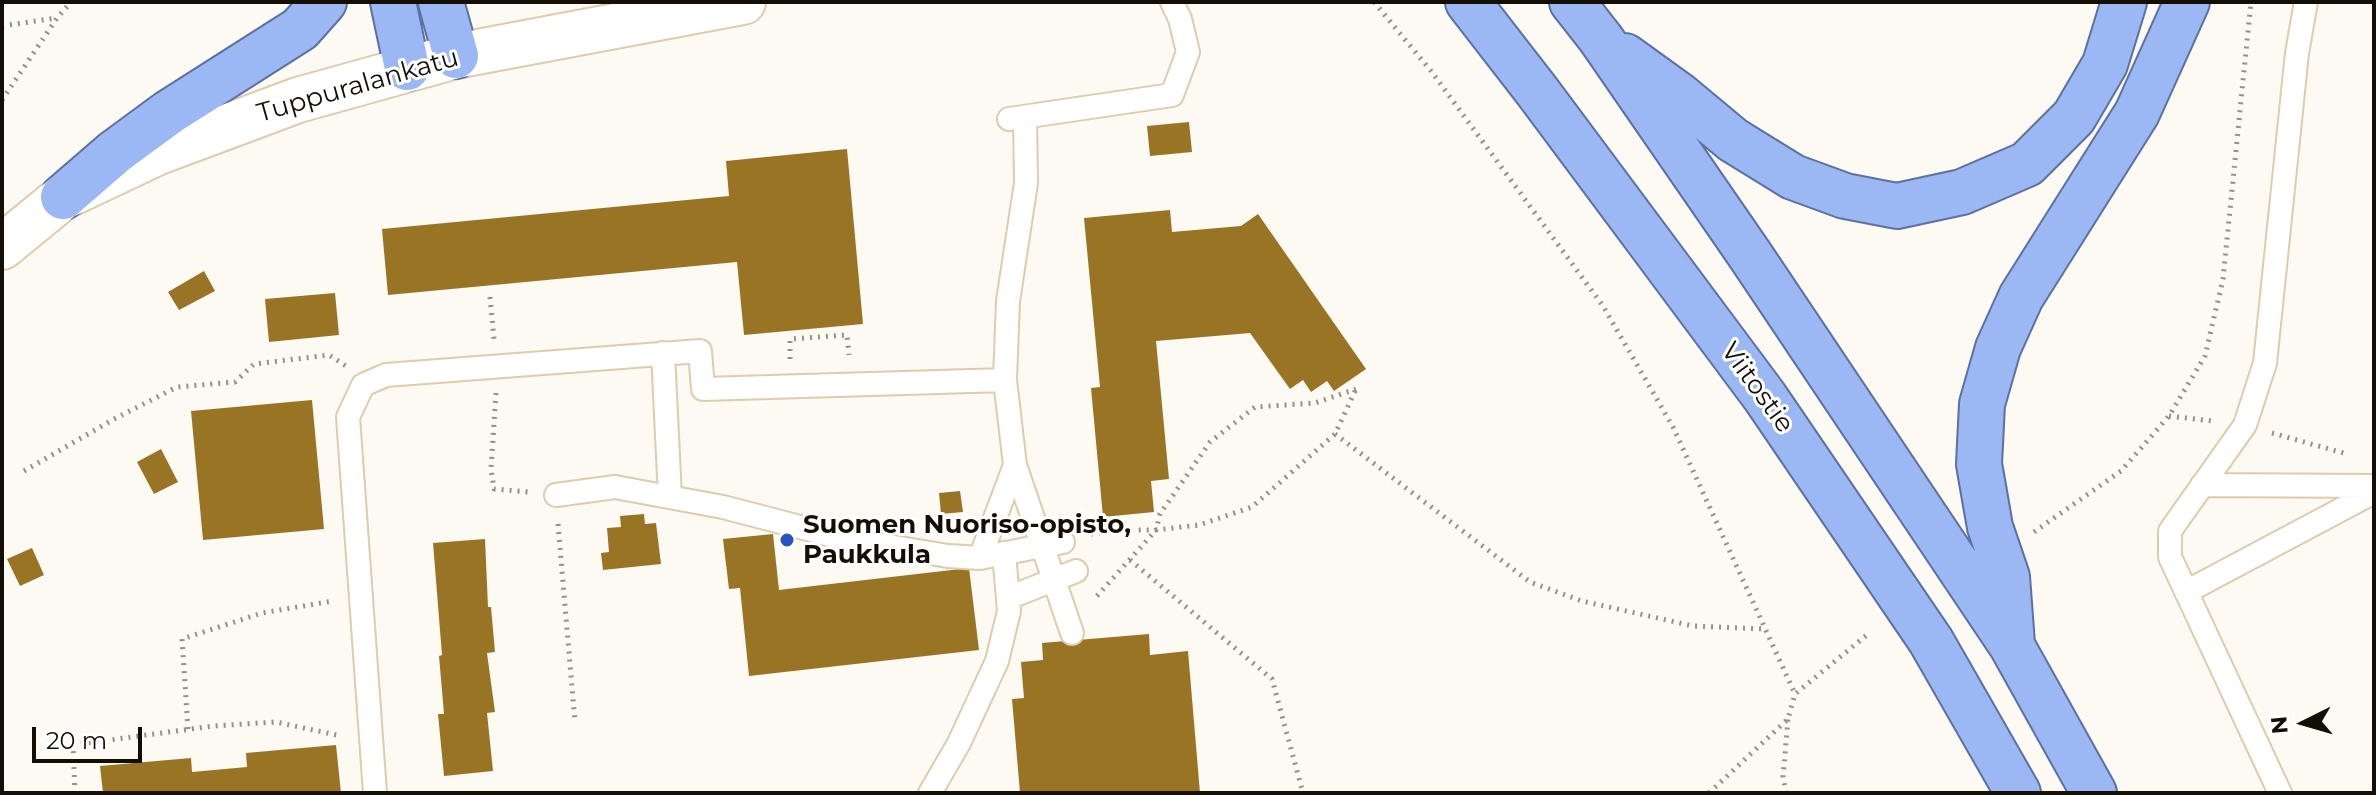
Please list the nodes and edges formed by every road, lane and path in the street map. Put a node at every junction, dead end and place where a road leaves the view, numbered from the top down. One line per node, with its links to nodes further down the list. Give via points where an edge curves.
1 (71, 2): 15 (path)
2 (324, 2): 22 (highway, via 300,29 158,121)
3 (393, 2): 19 (highway)
4 (441, 2): 18 (highway)
5 (743, 2): 18 (street, Tuppuralankatu)
6 (1172, 2): 27 (lane, via 1188,52 1172,95 1017,118 1026,183 1008,301)
7 (1374, 2): 49 (path, via 1431,71 1603,306 1673,427)
8 (1468, 2): 64 (highway, Viitostie, via 1765,397 1931,641)
9 (1572, 2): 17 (highway)
10 (2124, 2): 17 (highway, via 2105,64 2074,117 2027,164 1962,192 1897,206 1845,196 1793,177 1733,140)
11 (2162, 2): 21 (highway)
12 (2187, 2): 21 (highway)
13 (2251, 2): 39 (path, via 2223,279 2205,356 2169,416 2121,471)
14 (2306, 2): 34 (lane, via 2265,363 2245,425)
15 (57, 18): 16 (path); 20 (path)
16 (2, 26)
17 (1601, 39): 52 (highway)
18 (456, 56): 19 (street, Tuppuralankatu)
19 (407, 68): 22 (street, Tuppuralankatu, via 298,100 156,153)
20 (2, 100)
21 (2137, 113): 52 (highway, via 2021,297 1998,348 1982,404 1979,464 1990,527 2007,577)
22 (63, 197): 23 (street, Tuppuralankatu)
23 (2, 247)
24 (490, 297): 26 (path)
25 (663, 353): 26 (lane); 30 (lane, via 700,351 703,389); 37 (lane)
26 (496, 366): 28 (lane, via 386,375); 36 (path, via 494,489)
27 (1005, 380): 29 (lane); 32 (lane)
28 (370, 382): 33 (path, via 329,355 254,364 235,382 177,387); 47 (lane, via 363,385 348,417)
29 (852, 384): 30 (lane); 30 (path, via 847,335 790,339)
30 (789, 386)
31 (1335, 434): 38 (path, via 1252,507 1199,525); 38 (path, via 1356,389 1315,403 1255,407 1210,442 1160,514); 49 (path, via 1530,582 1582,601 1693,626)
32 (1015, 465): 40 (lane); 42 (lane)
33 (24, 471)
34 (2202, 485): 35 (lane); 46 (lane, via 2170,531 2170,557)
35 (2374, 489): 46 (lane)
36 (556, 495): 37 (lane, via 615,487); 55 (path)
37 (670, 497): 42 (lane, via 846,539)
38 (1156, 530): 40 (path, via 1092,534); 43 (path)
39 (2033, 533)
40 (1052, 544): 41 (lane); 45 (lane)
41 (1004, 553): 42 (lane); 48 (lane)
42 (980, 558)
43 (1130, 560): 44 (path, via 1090,603); 61 (path, via 1272,679)
44 (1076, 571): 45 (lane)
45 (1054, 580): 48 (lane); 50 (lane)
46 (2186, 592): 66 (lane)
47 (360, 596): 56 (path, via 262,613 182,639); 57 (lane)
48 (1008, 598): 60 (lane, via 997,661)
49 (1765, 629): 53 (path)
50 (1072, 633)
51 (1868, 634): 53 (path)
52 (2012, 646): 65 (highway)
53 (1795, 694): 54 (path)
54 (1788, 719): 62 (path); 63 (path)
55 (575, 722)
56 (188, 729): 57 (path, via 276,722 352,738); 58 (path, via 73,745)
57 (372, 754): 59 (lane)
58 (75, 793)
59 (375, 793)
60 (930, 793)
61 (1303, 793)
62 (1709, 793)
63 (1786, 793)
64 (2018, 793)
65 (2094, 793)
66 (2280, 793)

